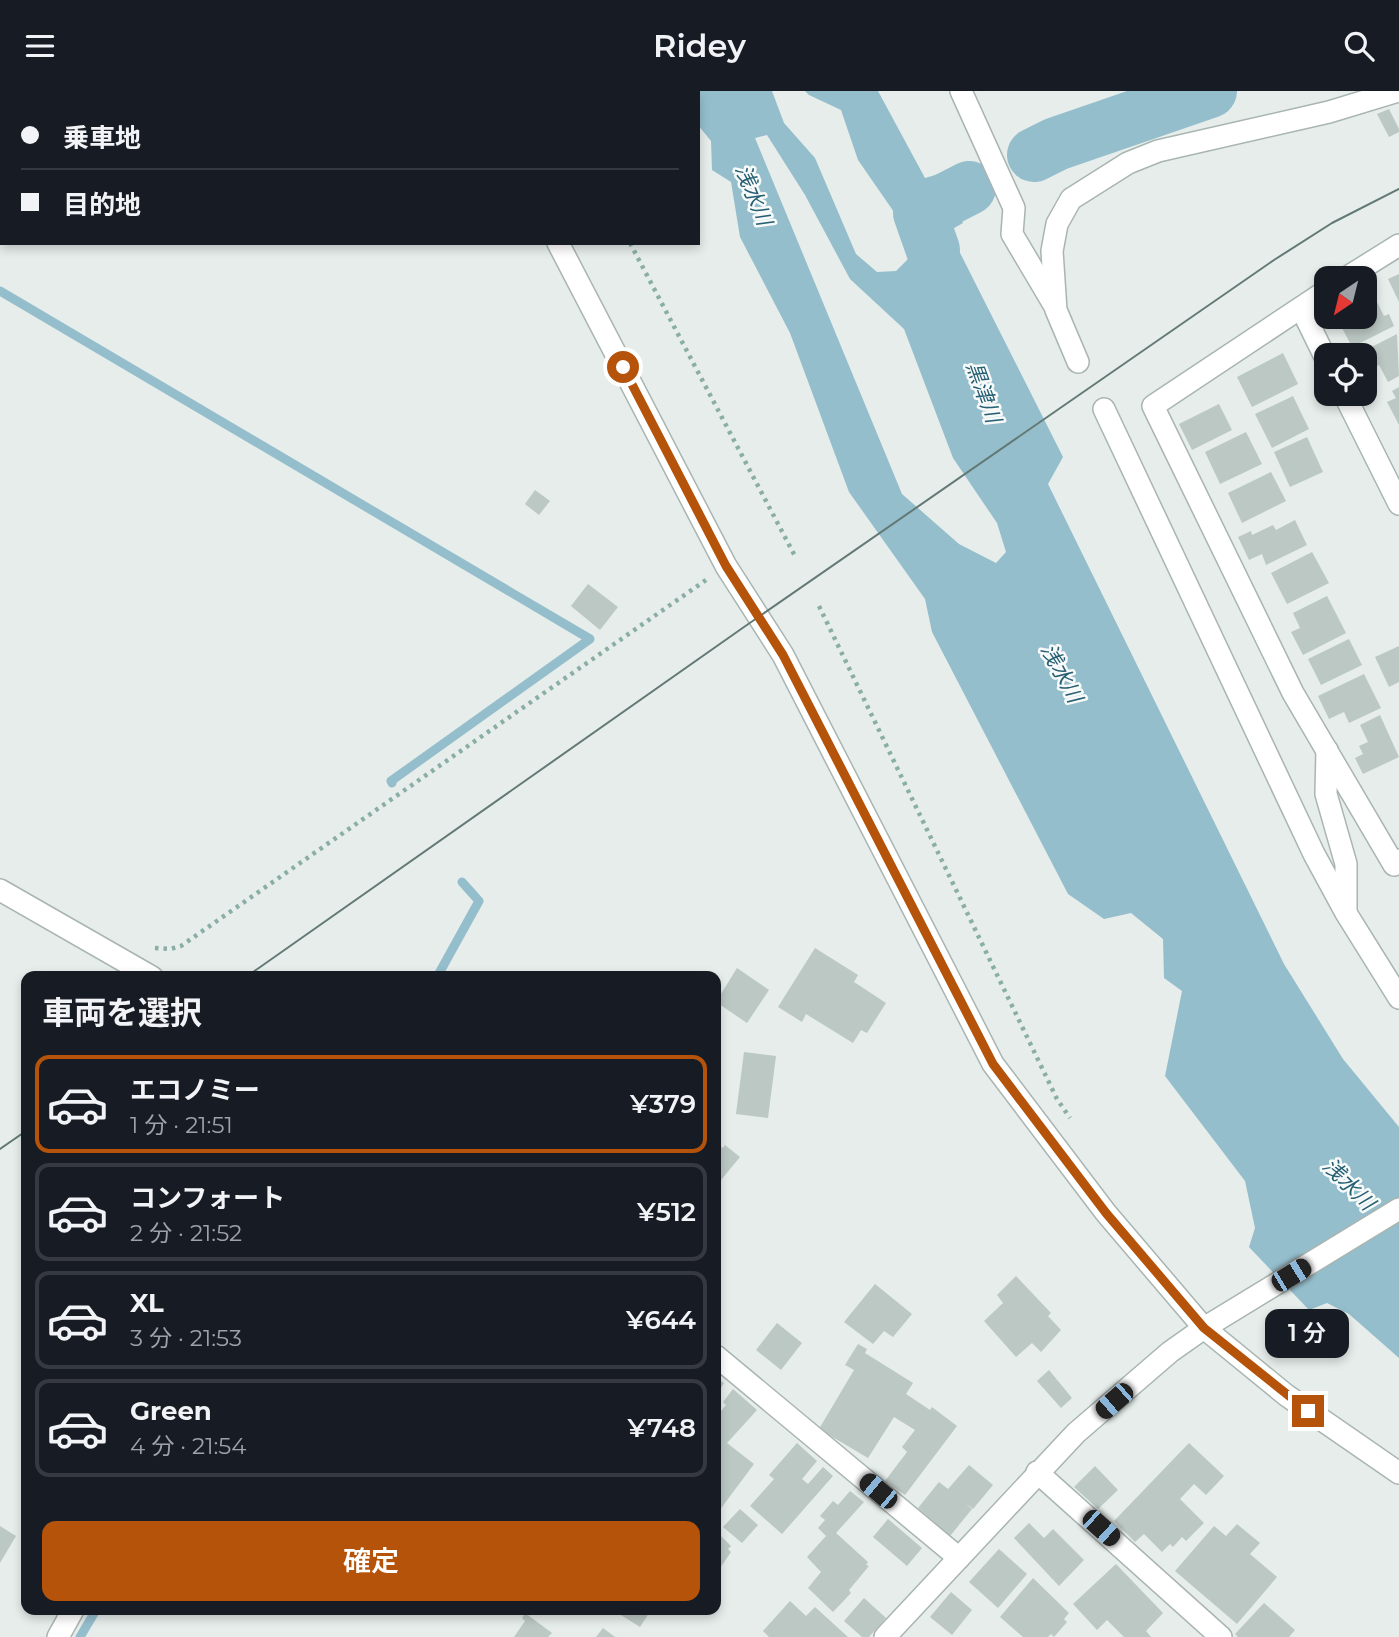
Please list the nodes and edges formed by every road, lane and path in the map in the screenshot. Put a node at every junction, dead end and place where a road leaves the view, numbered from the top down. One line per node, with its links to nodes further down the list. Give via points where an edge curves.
1 (961, 91): 9 (street, via 1014,208 1012,234)
2 (1398, 91): 9 (street, via 1329,112 1158,151 1097,181 1071,199 1057,224 1052,251)
3 (559, 245): 16 (street)
4 (631, 245): 15 (path)
5 (1399, 245): 6 (street)
6 (1365, 266)
7 (1314, 299): 8 (street)
8 (1301, 308): 10 (street); 18 (street, via 1153,406 1293,693)
9 (1056, 310): 11 (street)
10 (1318, 343)
11 (1078, 362)
12 (1350, 406): 14 (street)
13 (1104, 409): 21 (street)
14 (1399, 504)
15 (796, 558)
16 (726, 566): 22 (path, via 181,946); 27 (street, via 783,655 993,1064 1106,1213)
17 (819, 606): 25 (path, via 1056,1099)
18 (1327, 750): 19 (street, via 1394,865); 21 (street, via 1326,794 1346,864)
19 (1399, 860)
20 (0, 890): 23 (street)
21 (1346, 913): 24 (street)
22 (149, 946)
23 (142, 971)
24 (1399, 998)
25 (1071, 1120)
26 (1399, 1209): 27 (street)
27 (1204, 1328): 29 (street, via 1107,1406); 30 (street, via 1286,1395)
28 (721, 1360): 31 (street)
29 (1037, 1472): 31 (street); 35 (street)
30 (1399, 1473)
31 (959, 1558): 34 (street)
32 (70, 1615): 33 (street)
33 (58, 1637)
34 (885, 1637)
35 (1221, 1637)

